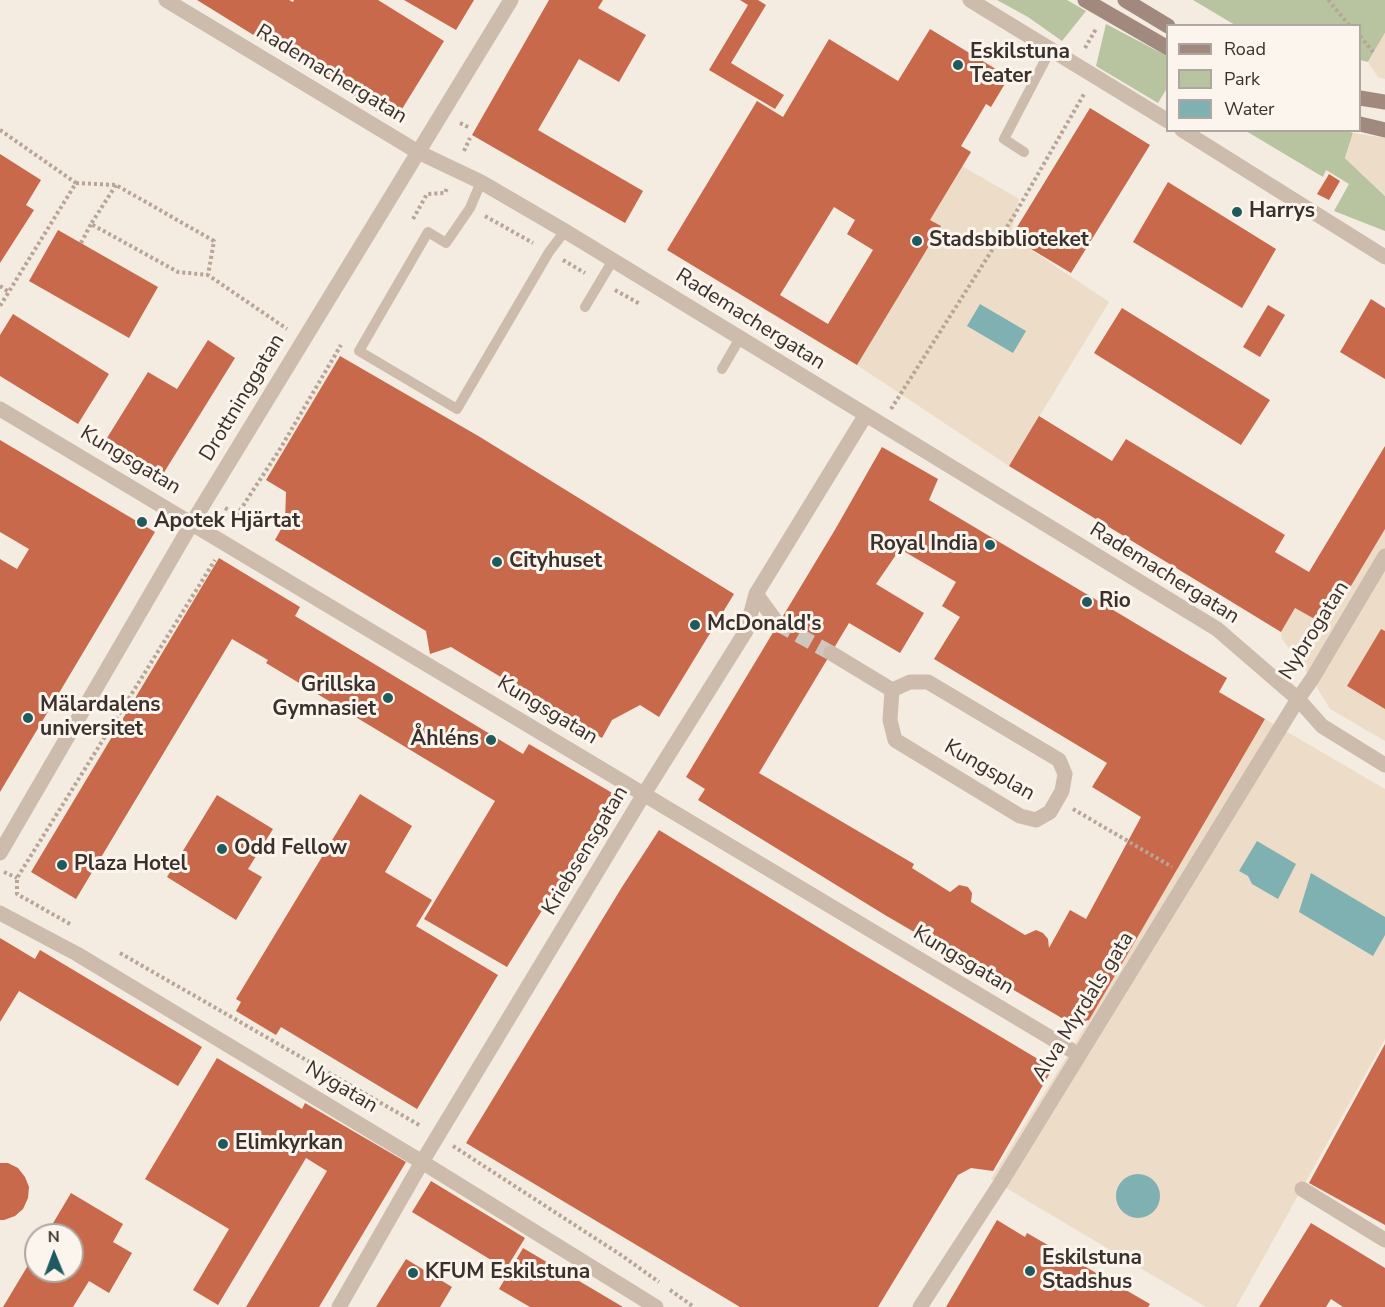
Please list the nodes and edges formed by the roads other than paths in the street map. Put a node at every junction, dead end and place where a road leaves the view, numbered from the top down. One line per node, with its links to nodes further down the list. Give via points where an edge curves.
1 (166, 0): 15 (street, Rademachergatan)
2 (511, 0): 15 (street, Drottninggatan)
3 (970, 0): 8 (street)
4 (1085, 0): 7 (street)
5 (1125, 0): 6 (street)
6 (1166, 25)
7 (1166, 47)
8 (1051, 49): 11 (street); 16 (lane, via 1004,139)
9 (1361, 98): 10 (street)
10 (1385, 102)
11 (1166, 120)
12 (1361, 124): 13 (street)
13 (1385, 130)
14 (1185, 132): 19 (street)
15 (418, 152): 17 (street, Rademachergatan); 26 (street, Drottninggatan)
16 (1024, 153)
17 (481, 182): 18 (street, Rademachergatan); 18 (lane, via 470,208 446,243 428,232 359,351 457,409)
18 (565, 231): 20 (street, Rademachergatan)
19 (1385, 257)
20 (613, 260): 21 (lane); 22 (street, Rademachergatan)
21 (585, 307)
22 (740, 338): 23 (lane); 25 (street, Rademachergatan)
23 (722, 369)
24 (0, 409): 26 (street, Kungsgatan)
25 (865, 416): 28 (street, Kriebsensgatan); 32 (street, Rademachergatan, via 1217,629)
26 (192, 522): 35 (street, Kungsgatan); 36 (street, Drottninggatan)
27 (1385, 556): 32 (street, Nybrogatan)
28 (756, 594): 29 (street); 35 (street, Kriebsensgatan, via 746,632)
29 (778, 624)
30 (831, 653): 31 (street)
31 (892, 690): 31 (street, Kungsplan, via 890,720 895,740 1020,816 1036,820 1050,812 1062,791 1065,774 1059,760 928,682 910,682)
32 (1298, 699): 33 (street, Nybrogatan); 34 (street, Rademachergatan, via 1322,726)
33 (1280, 728): 44 (street, Alva Myrdals gata)
34 (1385, 765)
35 (644, 794): 38 (street, Kungsgatan); 39 (street, Kriebsensgatan)
36 (0, 853)
37 (0, 913): 39 (street, Nygatan, via 77,954)
38 (1071, 1050)
39 (422, 1162): 42 (street, Kriebsensgatan); 43 (street, Nygatan)
40 (1302, 1189): 41 (street)
41 (1385, 1240)
42 (339, 1307)
43 (656, 1307)
44 (920, 1307)

